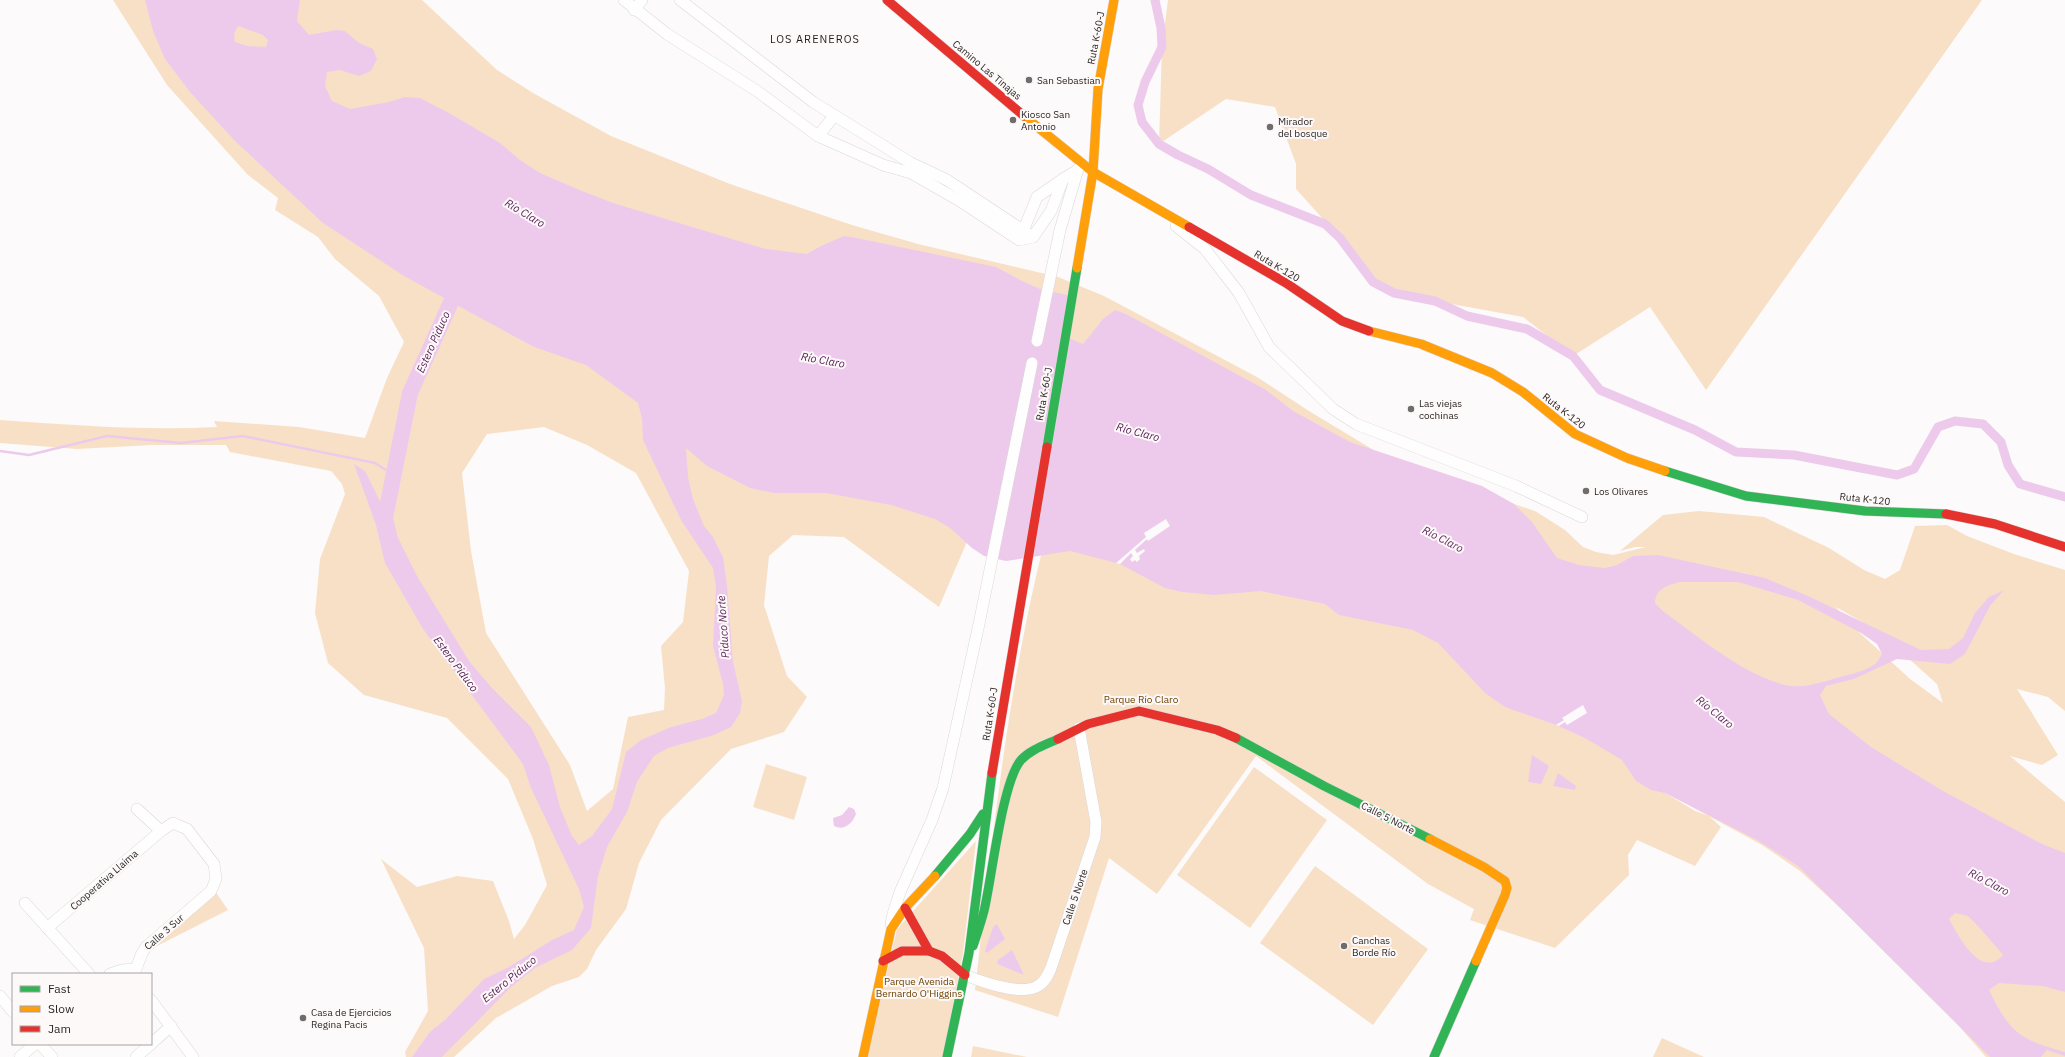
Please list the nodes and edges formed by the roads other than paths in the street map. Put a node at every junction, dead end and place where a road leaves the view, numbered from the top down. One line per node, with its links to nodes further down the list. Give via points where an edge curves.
1 (624, 0): 6 (street)
2 (642, 0): 6 (street)
3 (680, 0): 7 (street)
4 (887, 0): 9 (street, Camino Las Tinajas)
5 (1114, 0): 10 (street, Ruta K-60-J, via 1098,89)
6 (634, 10): 8 (street, via 778,106)
7 (834, 116): 8 (street); 13 (street, via 911,163 947,180)
8 (818, 136): 13 (street, via 883,165 911,173)
9 (1080, 167): 10 (street, Camino Las Tinajas); 11 (street); 14 (street, via 1060,230)
10 (1093, 172): 12 (street, Ruta K-120); 19 (street, Ruta K-60-J)
11 (1064, 179): 13 (street, via 1037,197); 13 (street, via 1051,211 1033,237)
12 (1151, 206): 16 (street, via 1205,249 1239,293 1269,347 1333,409 1356,424 1516,486); 17 (street, Ruta K-120, via 1286,283 1342,321 1370,332 1421,344 1492,373 1523,392 1575,434 1627,458 1746,496 1864,511 1954,514 1995,524)
13 (1022, 235)
14 (1037, 341)
15 (1032, 363): 22 (street, via 943,788 932,820)
16 (1582, 517)
17 (2065, 547)
18 (1084, 726): 28 (street, via 1032,751 1015,769 1008,789 981,926); 33 (street, Calle 5 Norte, via 1096,822 1095,837 1051,968 1044,981 1028,990 1018,990); 48 (street, Calle 5 Norte, via 1139,711 1223,733 1484,867 1505,881 1505,895)
19 (987, 802): 24 (street, via 970,834 947,864); 28 (street)
20 (137, 809): 21 (street)
21 (161, 831): 25 (street, Cooperativa Llaima); 30 (street, Calle 3 Sur, via 173,823 187,829 214,864 216,879 211,891 146,947)
22 (900, 892): 24 (street); 26 (street)
23 (24, 903): 25 (street)
24 (905, 908): 26 (street); 27 (street)
25 (47, 928): 31 (street)
26 (891, 929): 29 (street)
27 (929, 951): 29 (street, via 902,951); 33 (street, via 942,956)
28 (969, 953): 33 (street)
29 (883, 961): 46 (street)
30 (136, 972): 32 (street, Calle 3 Sur, via 122,970)
31 (88, 973)
32 (113, 973)
33 (965, 975): 47 (street)
34 (0, 996): 36 (street)
35 (152, 1001): 37 (street)
36 (12, 1011)
37 (171, 1026): 38 (street); 45 (street)
38 (152, 1043)
39 (34, 1045): 42 (street)
40 (41, 1045): 43 (street)
41 (150, 1045): 44 (street)
42 (20, 1057)
43 (52, 1057)
44 (136, 1057)
45 (193, 1057)
46 (863, 1057)
47 (947, 1057)
48 (1434, 1057)

